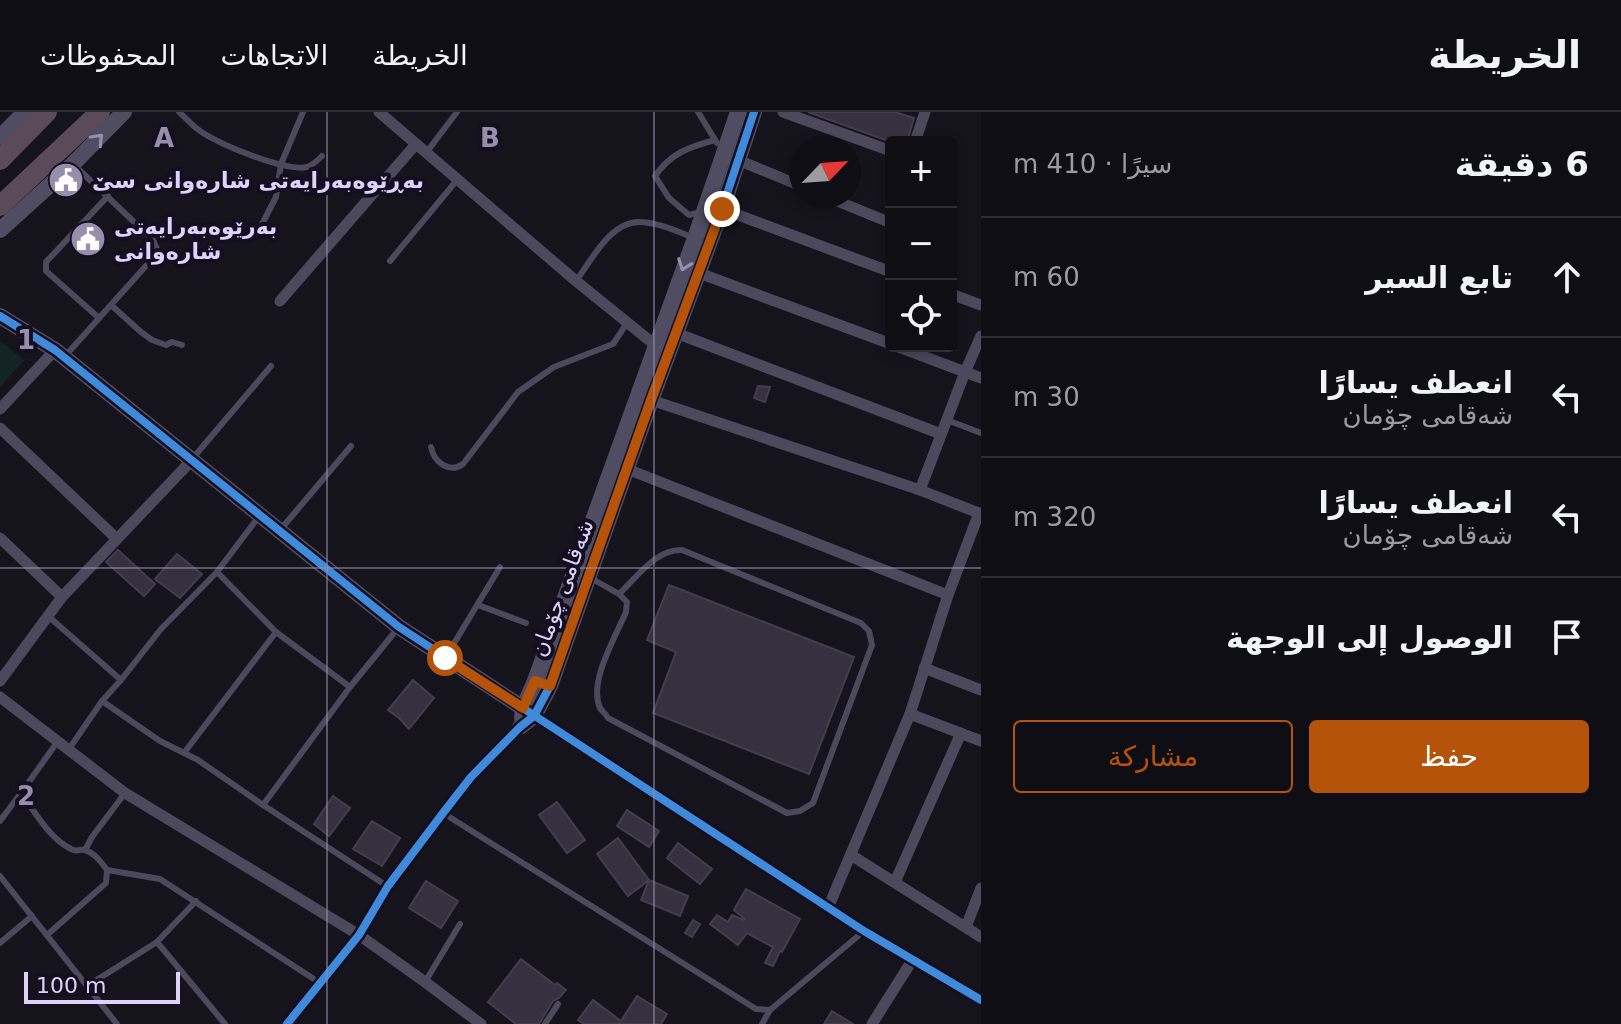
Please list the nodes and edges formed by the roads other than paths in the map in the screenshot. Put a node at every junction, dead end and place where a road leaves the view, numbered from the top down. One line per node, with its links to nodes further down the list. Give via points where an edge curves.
1 (47, 112): 24 (highway)
2 (91, 112): 23 (highway)
3 (100, 112): 23 (highway)
4 (124, 112): 23 (street, one-way to 4)
5 (179, 112): 25 (lane, via 223,144)
6 (303, 112): 25 (lane)
7 (379, 112): 15 (street)
8 (457, 112): 21 (lane)
9 (698, 112): 20 (lane)
10 (738, 112): 20 (street, شەقامی چۆمان)
11 (754, 112): 20 (street, شەقامی چۆمان)
12 (783, 112): 19 (street)
13 (925, 112): 16 (street)
14 (17, 115): 17 (street)
15 (393, 116): 18 (street)
16 (917, 136)
17 (0, 137)
18 (416, 144): 21 (street); 43 (street)
19 (885, 149)
20 (725, 152): 26 (street, شەقامی چۆمان); 28 (street); 33 (lane, via 689,147 664,163 655,176 689,215)
21 (426, 153): 27 (street)
22 (322, 156): 25 (lane, via 307,167)
23 (67, 158): 29 (lane); 30 (highway); 36 (street)
24 (0, 160)
25 (281, 164): 35 (lane, via 276,197)
26 (723, 179): 32 (street, شەقامی چۆمان); 33 (street, شەقامی چۆمان)
27 (457, 180): 38 (lane); 41 (street)
28 (789, 181)
29 (108, 196): 45 (lane, via 157,249); 48 (lane, via 46,262 46,271)
30 (0, 206)
31 (854, 208): 34 (street)
32 (722, 209): 39 (street); 40 (street, شەقامی چۆمان)
33 (702, 211): 37 (street, شەقامی چۆمان)
34 (885, 221)
35 (260, 228)
36 (0, 230)
37 (695, 238): 41 (lane, via 657,225 630,224 608,238); 54 (street, شەقامی چۆمان, one-way to 54)
38 (390, 261)
39 (885, 270)
40 (699, 273): 50 (street, شەقامی چۆمان); 52 (street)
41 (576, 281): 49 (street)
42 (957, 296): 46 (street)
43 (280, 301)
44 (0, 302): 55 (street)
45 (111, 305): 48 (lane); 53 (lane, via 152,340)
46 (981, 305)
47 (0, 316): 55 (street)
48 (99, 318): 55 (lane)
49 (627, 323): 54 (street); 67 (lane, via 613,344 554,367 518,392 458,468 442,465)
50 (676, 333): 60 (street, شەقامی چۆمان); 65 (street)
51 (981, 336): 58 (street)
52 (885, 342)
53 (182, 345)
54 (655, 345): 91 (street, شەقامی چۆمان)
55 (55, 351): 61 (street); 68 (street)
56 (912, 352): 58 (street)
57 (271, 366): 68 (lane)
58 (965, 372): 59 (street); 62 (street)
59 (981, 378)
60 (651, 400): 69 (street, شەقامی چۆمان); 70 (street)
61 (0, 409)
62 (947, 420): 64 (lane); 65 (street)
63 (0, 428): 75 (street)
64 (981, 433)
65 (941, 434): 70 (street)
66 (351, 446): 73 (lane)
67 (431, 447)
68 (192, 460): 72 (street); 75 (street)
69 (627, 469): 78 (street, شەقامی چۆمان); 80 (street)
70 (920, 490): 71 (street)
71 (980, 513): 80 (street)
72 (260, 515): 73 (street); 77 (lane)
73 (279, 531): 85 (street)
74 (0, 538): 81 (street)
75 (117, 539): 81 (street)
76 (500, 567): 82 (lane)
77 (217, 572): 86 (lane); 90 (lane)
78 (589, 577): 79 (lane); 91 (street, شەقامی چۆمان)
79 (619, 594): 79 (lane, via 627,602 626,612 598,679 600,707 608,718 787,813 813,803 872,645 869,631 861,623 682,550 660,555)
80 (948, 595): 88 (street)
81 (62, 597): 83 (street)
82 (478, 605): 84 (lane); 87 (lane)
83 (48, 616): 89 (street); 90 (lane)
84 (526, 623)
85 (399, 627): 87 (street); 92 (lane)
86 (276, 632): 92 (lane); 103 (lane)
87 (445, 658): 96 (street)
88 (924, 668): 93 (street); 97 (street)
89 (2, 674)
90 (121, 680): 95 (lane)
91 (542, 683): 96 (street, شەقامی چۆمان)
92 (350, 687): 106 (lane)
93 (981, 690)
94 (0, 697): 100 (street)
95 (102, 701): 102 (lane); 103 (lane)
96 (529, 712): 98 (street, شەقامی چۆمان); 117 (street)
97 (910, 714): 99 (street); 110 (street)
98 (520, 727): 107 (street)
99 (961, 733): 101 (street); 113 (street)
100 (58, 741): 102 (street); 104 (lane)
101 (981, 741)
102 (69, 749): 105 (street)
103 (184, 753): 106 (lane)
104 (21, 793): 108 (lane); 109 (lane, via 58,839 74,851)
105 (125, 793): 109 (lane); 123 (street)
106 (263, 805): 114 (lane)
107 (443, 813): 114 (street); 133 (lane, via 756,1009)
108 (0, 821)
109 (85, 850): 111 (lane)
110 (851, 855): 113 (street); 117 (street)
111 (107, 870): 116 (lane, via 160,879); 122 (lane, via 106,883)
112 (0, 876): 118 (lane)
113 (895, 882): 120 (street)
114 (388, 886): 123 (street)
115 (981, 888): 120 (street)
116 (196, 901): 125 (lane); 129 (lane)
117 (828, 908): 121 (street)
118 (32, 916): 122 (lane); 126 (lane)
119 (460, 924): 128 (lane)
120 (966, 927): 124 (street)
121 (864, 931): 127 (street); 133 (lane)
122 (47, 935): 130 (lane)
123 (359, 935): 128 (street); 129 (street)
124 (981, 937)
125 (157, 942): 130 (lane); 135 (lane)
126 (0, 943)
127 (913, 959): 131 (street); 140 (street)
128 (425, 982): 137 (street)
129 (320, 984): 136 (street)
130 (87, 986): 134 (lane)
131 (981, 1000)
132 (558, 1004): 138 (lane)
133 (770, 1010): 139 (lane)
134 (117, 1024)
135 (225, 1024)
136 (287, 1024)
137 (481, 1024)
138 (545, 1024)
139 (762, 1024)
140 (872, 1024)

